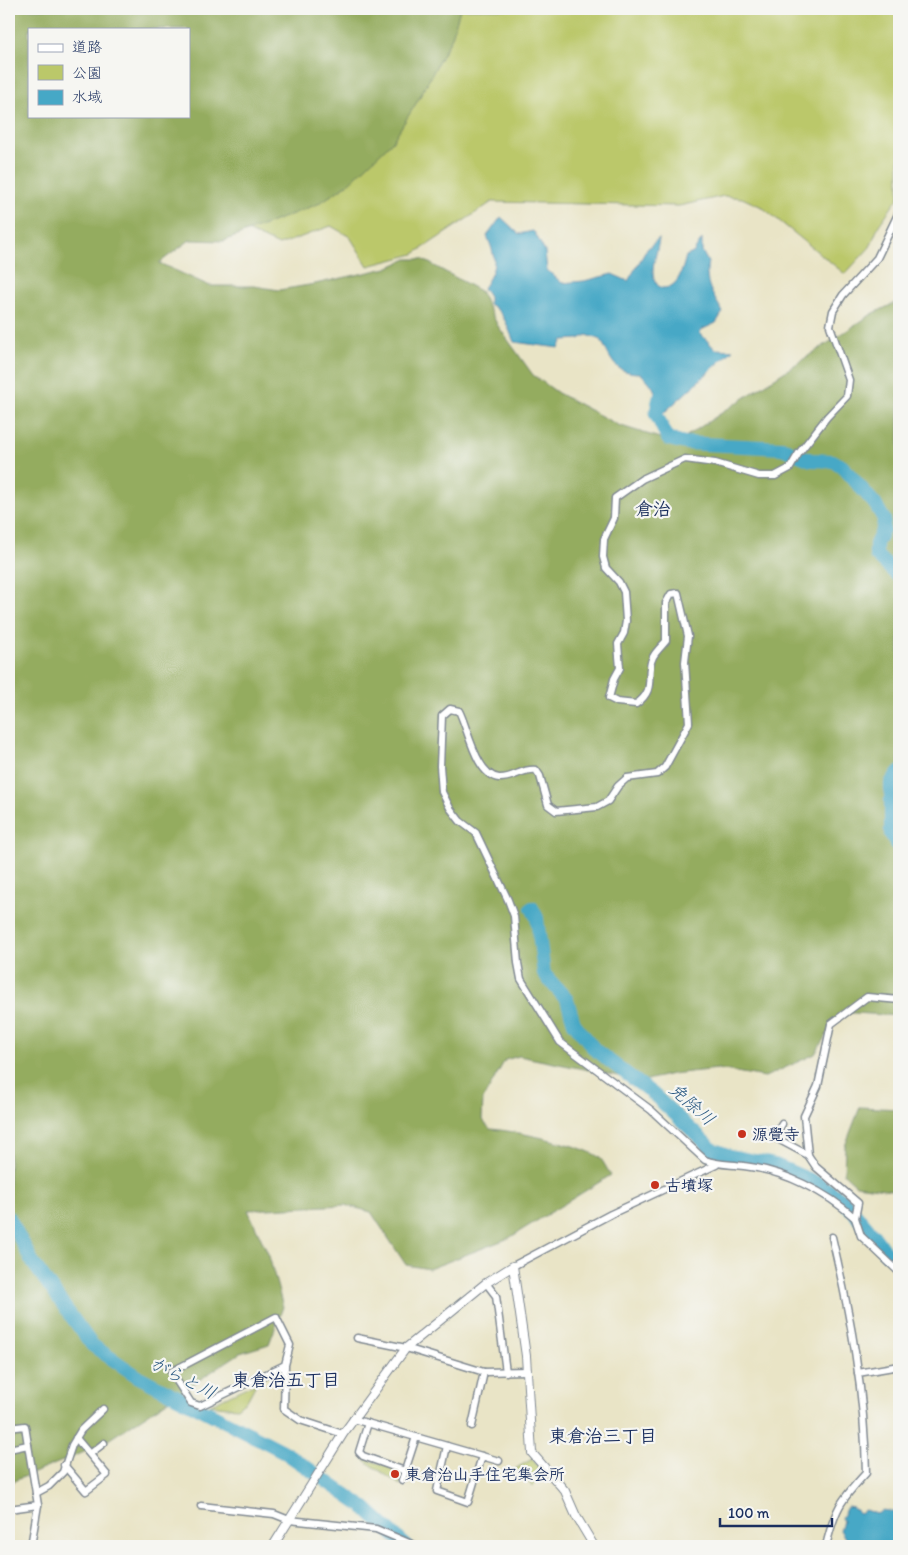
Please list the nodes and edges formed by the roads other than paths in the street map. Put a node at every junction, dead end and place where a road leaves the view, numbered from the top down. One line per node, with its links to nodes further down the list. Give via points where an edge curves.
1 (899, 212): 7 (street, via 877,258 843,295 833,311 830,326 849,380 847,396 827,417 790,468 775,476 759,476 715,463 685,459 642,479 615,498 614,518 604,539 603,557 606,568 620,582 624,592 626,621 618,644 620,668 609,698 636,704 644,699 650,685 652,658 666,641 666,603 671,594 678,593 688,636 685,662 689,723 665,767 657,774 627,778 608,801 597,807 556,811 548,805 536,770 527,768 509,777 498,778 478,762 459,711 450,709 442,716 442,792 460,821 476,833 508,900 514,916 521,979 560,1042 651,1110 705,1160)
2 (899, 1000): 6 (street, via 867,997 831,1024 818,1086 804,1116)
3 (782, 1124): 5 (street)
4 (757, 1128): 5 (street)
5 (774, 1137): 6 (street)
6 (808, 1154): 8 (street, via 816,1167 858,1203)
7 (716, 1164): 8 (street, via 745,1166 818,1190); 10 (street, via 610,1214)
8 (855, 1218): 11 (street, via 861,1236)
9 (832, 1237): 20 (street, via 844,1286)
10 (513, 1266): 12 (street); 17 (street)
11 (899, 1272)
12 (486, 1283): 14 (street); 19 (street, via 496,1296)
13 (357, 1338): 14 (street)
14 (406, 1348): 18 (street); 22 (street)
15 (285, 1365): 15 (street, via 200,1406 191,1403 171,1372 276,1317 290,1345); 26 (street, via 284,1410 300,1420)
16 (899, 1366): 20 (street)
17 (527, 1371): 19 (street); 47 (street, via 532,1452 565,1491)
18 (484, 1372): 19 (street); 24 (street)
19 (506, 1372)
20 (858, 1373): 48 (street, via 866,1430 866,1473 845,1496 833,1516)
21 (103, 1409): 27 (street)
22 (353, 1419): 23 (street); 26 (street)
23 (368, 1424): 28 (street); 37 (street, via 359,1452)
24 (472, 1426)
25 (9, 1428): 30 (street, via 26,1426)
26 (343, 1434): 43 (street)
27 (76, 1438): 33 (street); 36 (street)
28 (416, 1438): 31 (street); 37 (street)
29 (104, 1443): 33 (street)
30 (28, 1445): 32 (street); 39 (street)
31 (447, 1446): 34 (street); 34 (street, via 438,1491 468,1502)
32 (9, 1449)
33 (90, 1454): 36 (street, via 107,1475 86,1491)
34 (482, 1456): 35 (street)
35 (499, 1461)
36 (64, 1465): 39 (street, via 63,1472)
37 (405, 1471): 38 (street)
38 (402, 1480)
39 (36, 1493): 40 (street)
40 (38, 1505): 42 (street); 44 (street)
41 (201, 1506): 43 (street, via 274,1514)
42 (9, 1509)
43 (289, 1520): 45 (street); 46 (street, via 376,1529)
44 (31, 1546)
45 (273, 1546)
46 (416, 1546)
47 (594, 1546)
48 (826, 1546)

